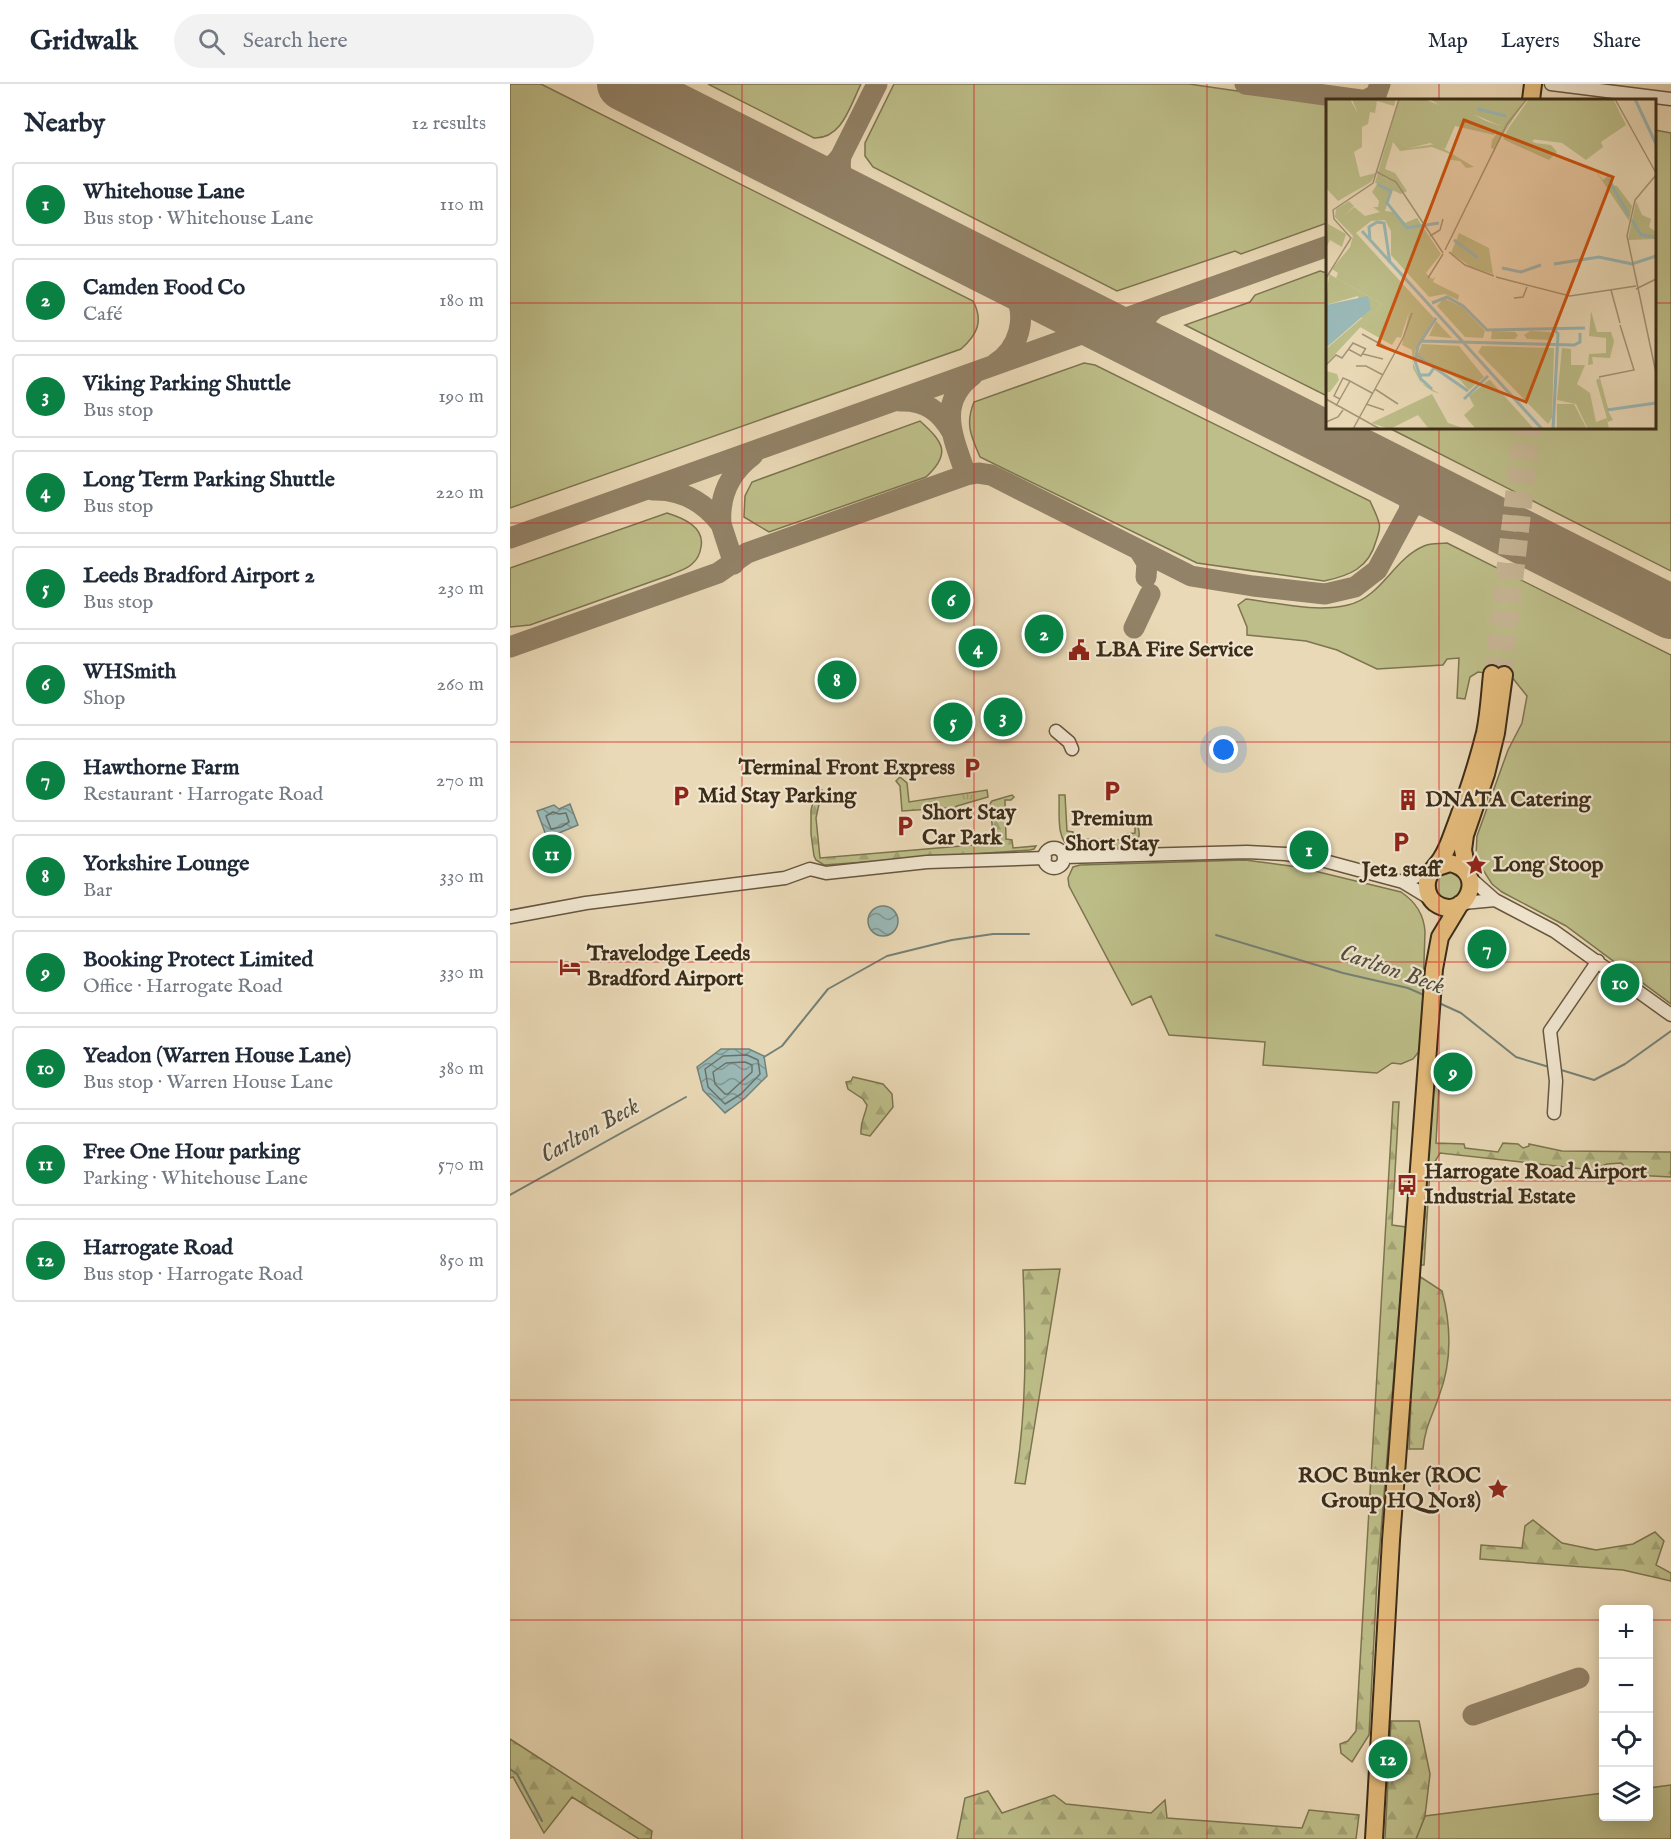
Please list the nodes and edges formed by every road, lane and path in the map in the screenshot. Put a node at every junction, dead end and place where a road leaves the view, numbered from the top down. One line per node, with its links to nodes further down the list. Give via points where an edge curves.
1 (1533, 84): 3 (highway)
2 (1551, 84): 4 (street)
3 (1531, 99)
4 (1671, 99)
5 (1498, 674): 8 (highway, via 1496,733)
6 (1056, 731): 7 (street)
7 (1072, 749)
8 (1480, 772): 9 (highway); 10 (highway, via 1463,850)
9 (1434, 869): 10 (highway, via 1449,863); 11 (street); 12 (highway, via 1427,882)
10 (1469, 876): 13 (street); 14 (highway, via 1470,893)
11 (1402, 882): 12 (street); 15 (street, via 1287,854 1064,857 1056,848 1047,852 1045,858 927,862 826,873 810,868 785,878 586,903)
12 (1432, 900): 14 (highway, via 1445,907); 16 (highway)
13 (1495, 900): 14 (street); 17 (street, via 1554,931)
14 (1461, 904): 16 (highway)
15 (510, 917)
16 (1440, 937): 20 (highway, via 1430,1017 1393,1516)
17 (1598, 961): 18 (street); 19 (street, via 1550,1030 1556,1081)
18 (1671, 1015)
19 (1554, 1113)
20 (1374, 1839)

